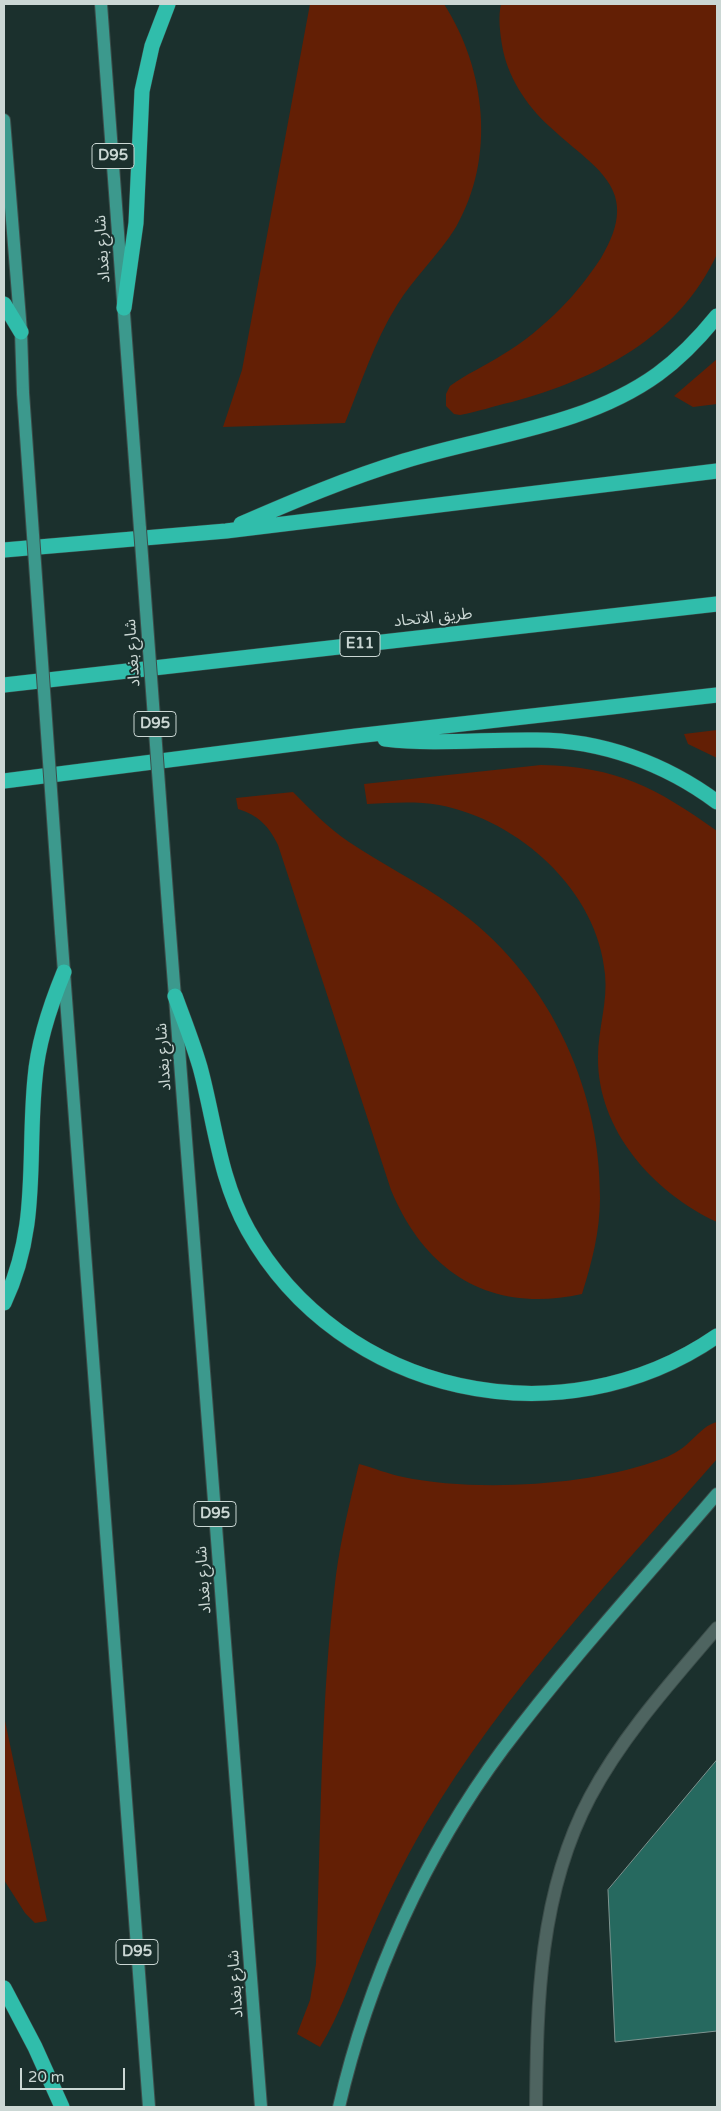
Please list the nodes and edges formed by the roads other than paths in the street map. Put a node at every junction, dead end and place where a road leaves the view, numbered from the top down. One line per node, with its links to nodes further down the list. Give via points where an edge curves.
1 (101, 4): 5 (main road, شارع بغداد / D95)
2 (168, 4): 5 (highway, via 152,46 142,91 136,223)
3 (4, 120): 7 (main road, D95)
4 (4, 304): 7 (highway)
5 (124, 308): 18 (main road, شارع بغداد / D95, bridge)
6 (717, 316): 9 (highway, via 697,340 657,374 604,403 527,429 404,461)
7 (21, 332): 17 (main road, D95, bridge)
8 (717, 470): 9 (highway)
9 (226, 531): 10 (highway)
10 (4, 550)
11 (717, 604): 12 (highway, طريق الاتحاد / E11)
12 (4, 685)
13 (717, 695): 14 (highway)
14 (356, 736): 15 (highway); 16 (highway, via 429,743 574,742 609,749 643,761 696,786)
15 (4, 781)
16 (717, 802)
17 (64, 972): 19 (highway, via 50,1006 41,1041 35,1076 27,1234); 25 (main road, D95)
18 (176, 996): 20 (highway, via 200,1067 223,1171 248,1230 279,1276 306,1305 370,1352 443,1382 520,1394 560,1394 607,1386 652,1371 695,1351); 26 (main road, شارع بغداد / D95)
19 (4, 1303)
20 (717, 1336)
21 (717, 1494): 27 (main road, via 543,1698 467,1802 406,1913 381,1972 359,2031)
22 (717, 1628): 28 (street, via 624,1742 590,1797 564,1856 547,1919 539,1983)
23 (4, 1988): 24 (highway)
24 (62, 2107)
25 (148, 2107)
26 (261, 2107)
27 (339, 2107)
28 (536, 2107)

